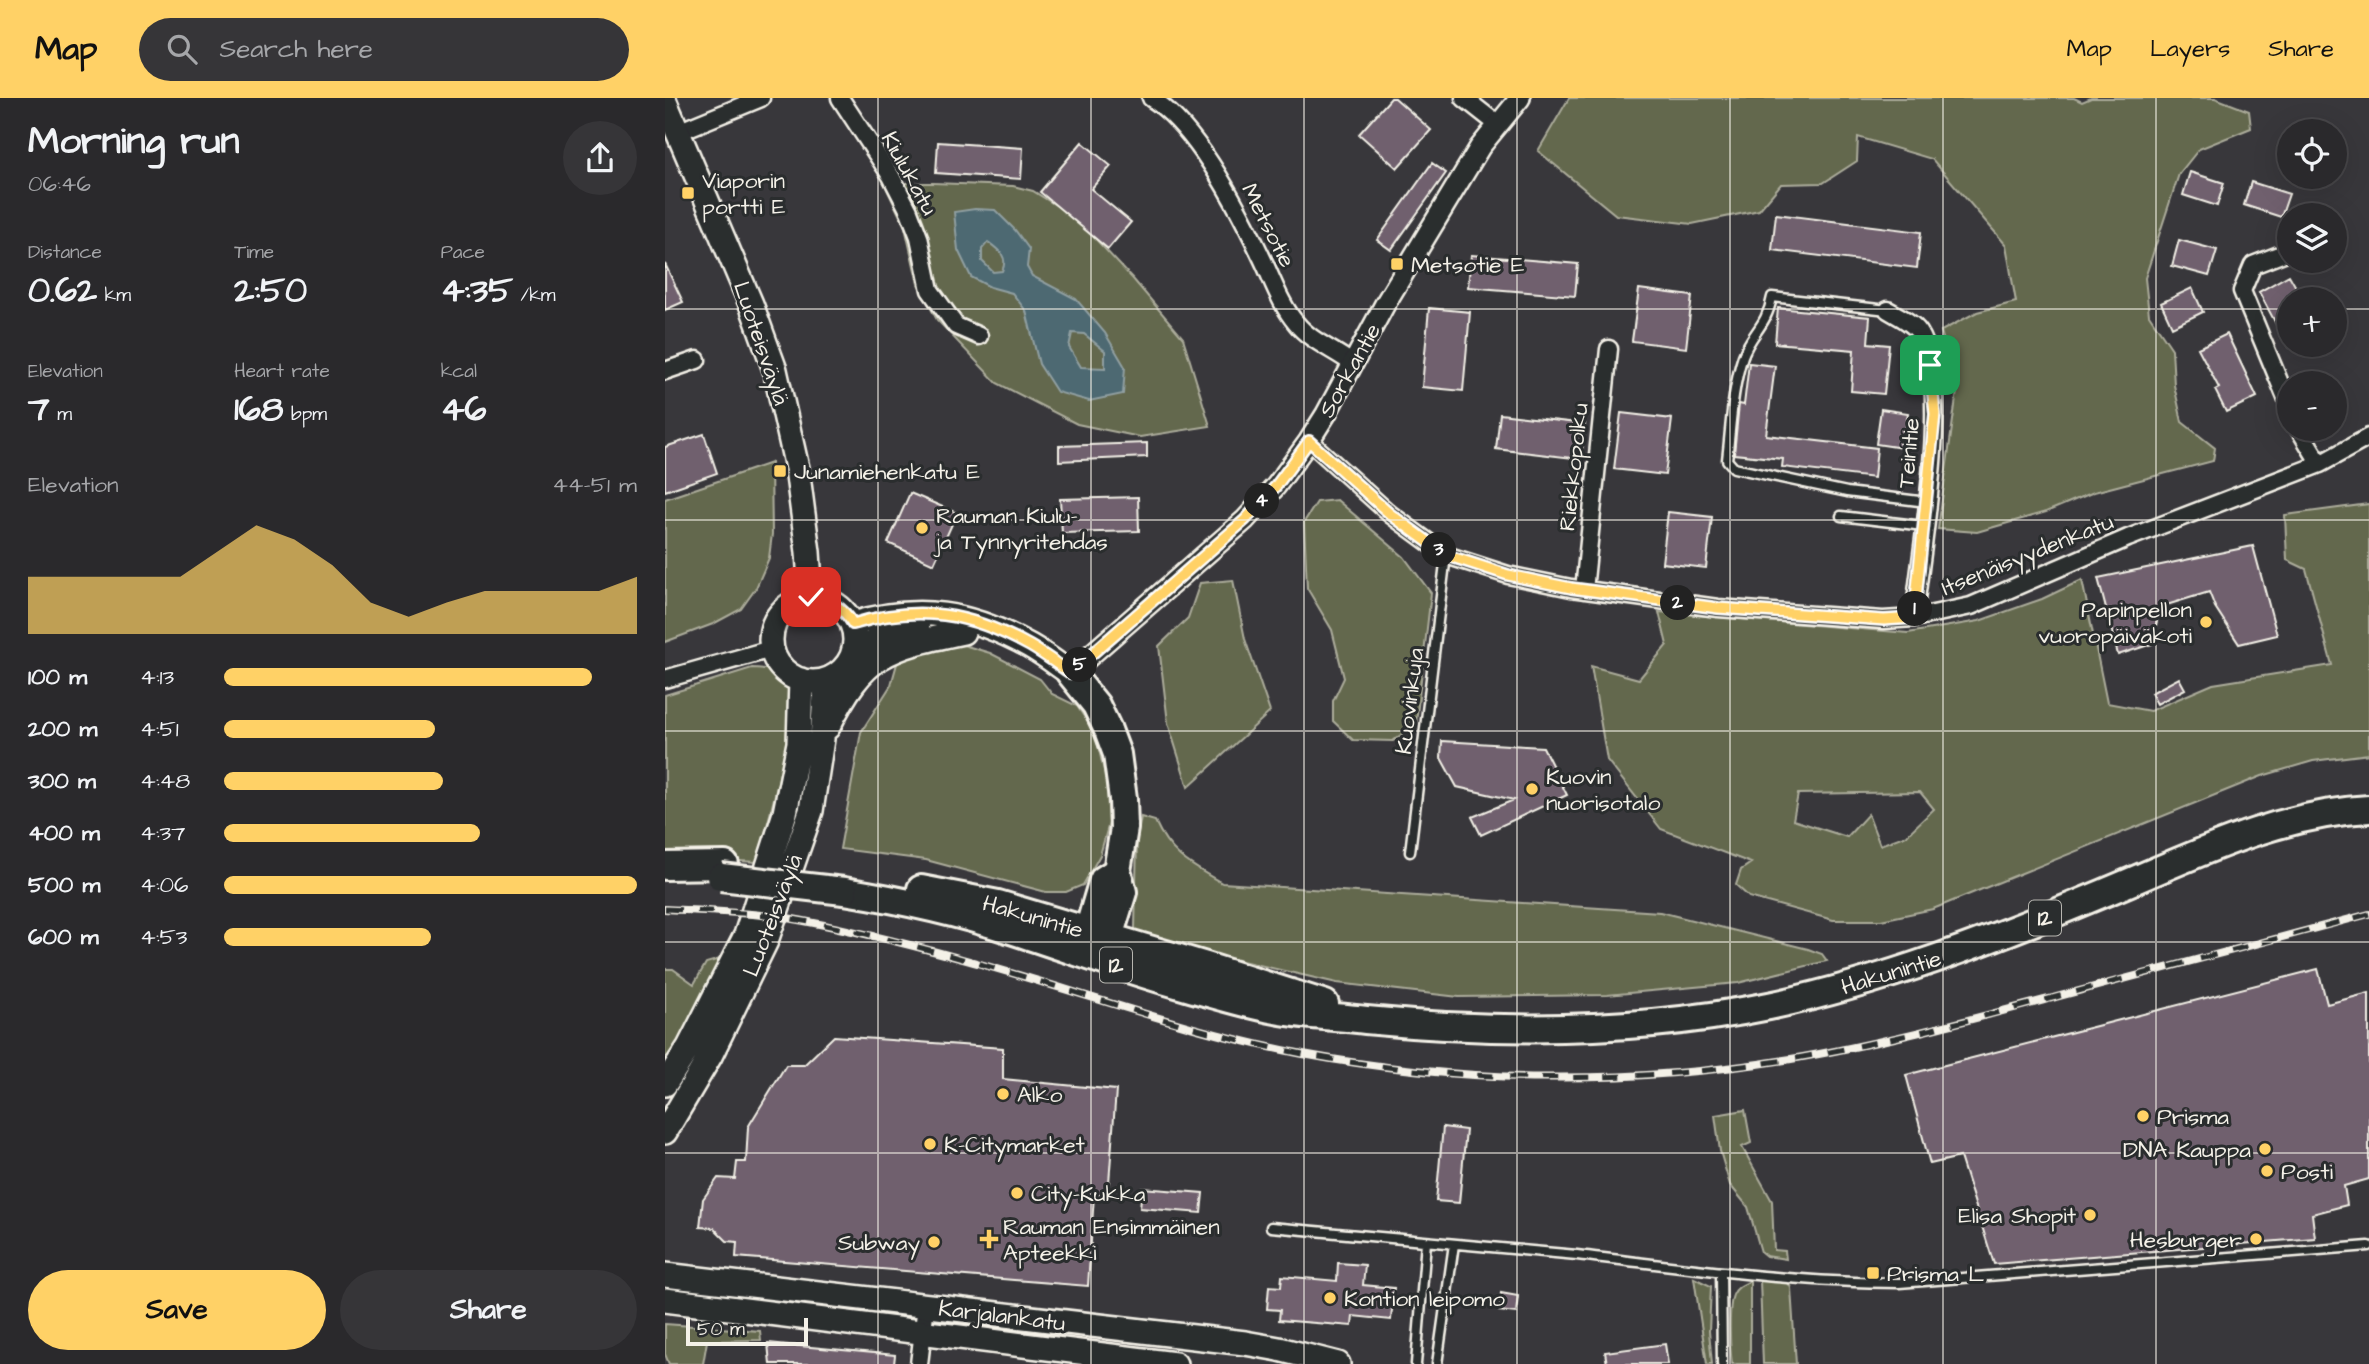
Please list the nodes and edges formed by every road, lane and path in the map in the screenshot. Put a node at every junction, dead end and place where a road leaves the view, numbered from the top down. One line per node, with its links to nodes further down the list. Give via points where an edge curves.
1 (761, 98): 8 (street)
2 (840, 98): 11 (street, Kiulukatu, via 909,211 930,290 956,326)
3 (1151, 98): 14 (street, Metsotie, via 1181,124 1217,175 1297,326)
4 (1464, 98): 7 (street)
5 (1520, 98): 7 (street, Sorkantie)
6 (665, 102): 8 (main road, Luoteisväylä)
7 (1497, 124): 14 (street, Sorkantie)
8 (671, 134): 26 (main road, Luoteisväylä, via 751,304 775,370 797,468)
9 (2277, 256): 16 (street, via 2253,265 2242,291)
10 (1888, 310): 21 (street, Teinitie, via 1918,330 1930,365 1935,414); 21 (lane, via 1772,297 1769,315 1744,355 1727,460 1734,468 1847,492)
11 (979, 336)
12 (1609, 349): 25 (street, Riekkopolku)
13 (697, 360): 15 (street)
14 (1353, 364): 18 (street, Sorkantie)
15 (665, 371)
16 (2277, 376)
17 (2369, 437): 20 (street, Itsenäisyydenkatu)
18 (1309, 441): 24 (street, Itsenäisyydenkatu, via 1390,514); 33 (street, Sorkantie, via 1245,520)
19 (2306, 441): 20 (street)
20 (2320, 464): 27 (street, Itsenäisyydenkatu, via 1971,606)
21 (1927, 502): 23 (street, Teinitie)
22 (1841, 516): 23 (lane)
23 (1924, 526): 27 (street, Teinitie)
24 (1446, 555): 25 (street, Itsenäisyydenkatu, via 1508,575); 39 (lane, Kuovinkuja)
25 (1584, 590): 27 (street, Itsenäisyydenkatu, via 1718,608 1884,620)
26 (811, 597): 28 (main road, via 835,604); 31 (main road, via 786,608 774,623)
27 (1914, 618)
28 (853, 624): 30 (main road, via 915,613 962,617); 32 (main road)
29 (963, 632): 30 (main road); 32 (main road, via 907,629 881,636); 37 (main road, via 907,644 868,666 844,694)
30 (1007, 634): 33 (main road)
31 (771, 649): 34 (street); 35 (main road, via 778,665)
32 (854, 653): 36 (main road, via 836,676)
33 (1070, 673): 42 (highway, via 1096,705 1117,754 1123,799 1117,871 1123,892)
34 (665, 679)
35 (801, 680): 36 (main road); 45 (main road, Luoteisväylä, via 799,743 785,813 745,935 689,1047)
36 (826, 681): 37 (main road, Luoteisväylä)
37 (822, 739): 46 (main road, Luoteisväylä, via 811,811 767,941 711,1056)
38 (2369, 808): 44 (highway, Hakunintie / 12, via 2282,822 1948,956 1772,1005 1678,1020 1506,1029)
39 (1410, 852)
40 (665, 868): 41 (highway, Hakunintie / 12)
41 (846, 884): 42 (highway, Hakunintie / 12, via 998,904); 43 (highway, Hakunintie / 12, via 1012,930)
42 (1099, 934): 43 (highway); 44 (highway, Hakunintie / 12)
43 (1089, 958): 44 (highway, Hakunintie / 12, via 1287,1012)
44 (1391, 1022)
45 (665, 1084)
46 (665, 1132)
47 (1271, 1227): 48 (lane)
48 (1426, 1242): 49 (lane); 61 (lane)
49 (1454, 1244): 52 (lane); 62 (lane)
50 (2369, 1246): 52 (lane, via 1899,1283)
51 (665, 1266): 54 (main road)
52 (1721, 1272): 63 (lane)
53 (665, 1275): 54 (main road, Karjalankatu)
54 (691, 1278): 56 (main road, Karjalankatu)
55 (665, 1300): 57 (main road, Karjalankatu)
56 (926, 1305): 57 (street); 60 (main road, Karjalankatu, via 1245,1343)
57 (923, 1333): 58 (street); 59 (main road, Karjalankatu)
58 (919, 1364)
59 (1175, 1364)
60 (1338, 1364)
61 (1416, 1364)
62 (1437, 1364)
63 (1722, 1364)

